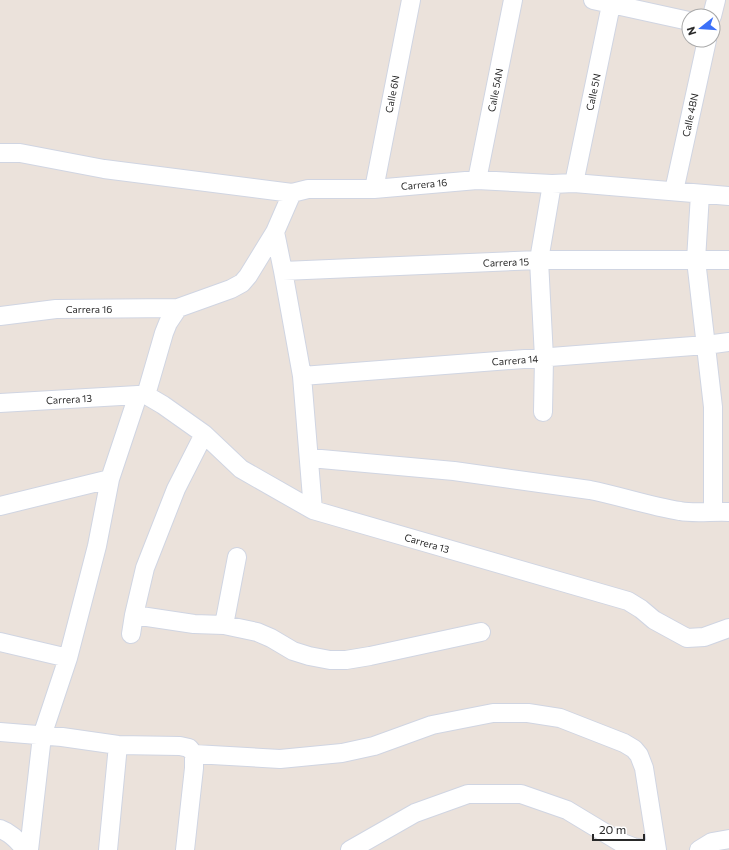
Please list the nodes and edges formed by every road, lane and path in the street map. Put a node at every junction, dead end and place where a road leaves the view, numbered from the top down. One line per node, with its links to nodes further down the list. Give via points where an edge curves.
1 (411, 0): 11 (street, Calle 6N)
2 (513, 0): 8 (street, Calle 5AN)
3 (593, 0): 4 (street)
4 (612, 2): 5 (street); 9 (street, Calle 5N)
5 (681, 19)
6 (705, 48): 12 (street, Calle 4BN)
7 (0, 153): 13 (street, via 20,153 104,169)
8 (477, 180): 10 (street, Carrera 16); 11 (street, Carrera 16)
9 (574, 183): 10 (street, Carrera 16); 12 (street, Carrera 16)
10 (552, 184): 17 (street)
11 (374, 189): 13 (street, Carrera 16, via 308,188)
12 (674, 191): 14 (street, Carrera 16)
13 (292, 193): 16 (street, Carrera 16)
14 (700, 194): 15 (street, Carrera 16); 18 (street)
15 (729, 196)
16 (275, 232): 20 (street); 21 (street, Carrera 16, via 242,283)
17 (539, 260): 18 (street, Carrera 15); 20 (street, Carrera 15); 25 (street)
18 (696, 260): 19 (street, Carrera 15); 24 (street)
19 (729, 260)
20 (283, 271): 26 (street)
21 (178, 308): 22 (street, Carrera 16, via 56,309); 27 (street, via 168,323)
22 (0, 316)
23 (729, 342): 24 (street, Carrera 14)
24 (706, 345): 25 (street, Carrera 14); 29 (street)
25 (544, 358): 26 (street, Carrera 14); 30 (street)
26 (302, 376): 32 (street)
27 (142, 395): 28 (street, Carrera 13); 31 (street, Carrera 13, via 163,405); 33 (street)
28 (0, 403)
29 (721, 407): 36 (street)
30 (543, 412)
31 (204, 434): 35 (street, Carrera 13, via 241,469); 38 (street, via 176,489 145,568)
32 (310, 458): 35 (street); 36 (street, via 454,471 590,490 682,512)
33 (110, 479): 34 (street); 44 (street, via 97,546)
34 (0, 506)
35 (313, 510): 40 (street, Carrera 13, via 628,601 654,620 686,638 704,637)
36 (721, 512)
37 (237, 557): 39 (street)
38 (134, 615): 39 (street, via 194,624); 42 (street)
39 (224, 625): 41 (street, via 257,632 293,651 330,660 370,656)
40 (729, 628)
41 (481, 632)
42 (131, 634)
43 (0, 643): 44 (street)
44 (68, 658): 46 (street)
45 (0, 732): 46 (street)
46 (42, 736): 47 (street); 52 (street)
47 (118, 744): 48 (street, via 180,746 189,748); 53 (street)
48 (194, 754): 54 (street); 57 (street, via 280,758 342,753 374,746 432,725 494,712 528,713 560,718 624,743 639,755 644,768)
49 (0, 829): 51 (street, via 11,834)
50 (729, 839): 58 (street, via 712,842)
51 (25, 850)
52 (29, 850)
53 (108, 850)
54 (185, 850)
55 (350, 850): 56 (street, via 415,813 468,794 521,794 568,810 620,842)
56 (650, 850)
57 (657, 850)
58 (699, 850)

